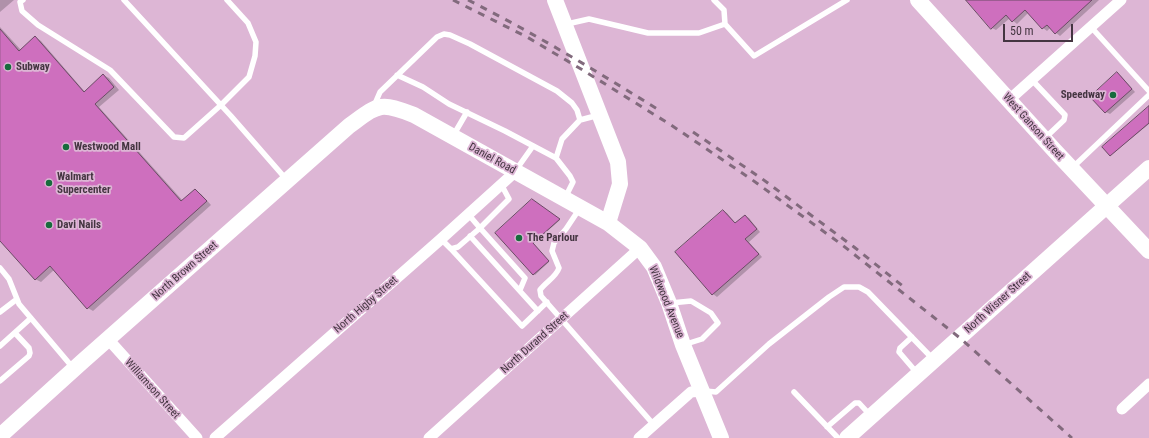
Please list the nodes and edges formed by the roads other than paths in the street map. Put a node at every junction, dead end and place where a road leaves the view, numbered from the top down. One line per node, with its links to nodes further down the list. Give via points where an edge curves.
1 (23, 0): 17 (lane, via 20,2 22,11 38,25 110,70 174,137 184,138)
2 (124, 0): 17 (lane)
3 (228, 0): 17 (lane, via 248,23 256,42 249,77)
4 (555, 0): 10 (street)
5 (714, 0): 9 (lane, via 724,10)
6 (847, 0): 9 (lane, via 754,56)
7 (918, 0): 16 (street, West Ganson Street)
8 (1121, 0): 11 (street)
9 (725, 24): 10 (lane, via 699,33 648,33 589,19)
10 (565, 25): 20 (street)
11 (1091, 27): 13 (street); 14 (lane)
12 (397, 75): 18 (lane, via 380,92); 19 (lane); 21 (lane, via 437,37 450,35 557,91 572,103)
13 (1032, 80): 16 (street); 23 (lane, via 1064,115 1064,120)
14 (1149, 91)
15 (1149, 95): 27 (lane)
16 (1009, 100): 23 (street, West Ganson Street)
17 (221, 105): 29 (lane)
18 (373, 108): 22 (street, Daniel Road, via 388,106 401,110); 29 (street, North Brown Street)
19 (467, 112): 22 (lane); 24 (lane)
20 (599, 115): 21 (lane); 35 (street, via 618,162 620,184)
21 (580, 120): 25 (lane, via 562,138)
22 (453, 136): 28 (street, Daniel Road)
23 (1044, 139): 27 (street, West Ganson Street)
24 (533, 146): 25 (lane); 28 (lane)
25 (556, 158): 31 (lane, via 573,182)
26 (1149, 168): 32 (street, North Wisner Street)
27 (1072, 169): 32 (street, West Ganson Street)
28 (515, 172): 30 (street, North Higby Street); 31 (street, Daniel Road)
29 (287, 181): 55 (street, North Brown Street)
30 (501, 184): 34 (street, North Higby Street); 36 (lane, via 509,199)
31 (564, 199): 33 (street, Daniel Road)
32 (1107, 206): 41 (street, West Ganson Street); 58 (street, North Wisner Street)
33 (580, 208): 35 (street, Daniel Road); 47 (lane, via 554,243 552,251 559,268 558,272 540,290 541,296)
34 (468, 214): 36 (lane); 38 (street, North Higby Street)
35 (608, 223): 39 (street, Wildwood Avenue)
36 (480, 228): 37 (lane); 45 (lane, via 525,278)
37 (470, 236): 40 (lane, via 458,247); 45 (lane)
38 (441, 239): 40 (lane); 71 (street, North Higby Street)
39 (640, 248): 48 (street, Wildwood Avenue, via 654,267); 52 (street, North Durand Street)
40 (451, 249): 49 (lane, via 522,326)
41 (1149, 252)
42 (0, 268): 43 (lane)
43 (5, 274): 44 (lane); 46 (lane)
44 (0, 279)
45 (520, 290): 49 (lane)
46 (17, 298): 50 (lane); 51 (lane)
47 (547, 302): 49 (lane); 52 (lane)
48 (669, 303): 56 (street, Wildwood Avenue); 56 (lane, via 691,301 711,313 718,323 702,339)
49 (538, 311)
50 (0, 312)
51 (31, 318): 53 (lane); 59 (lane)
52 (562, 319): 67 (lane); 72 (street, North Durand Street)
53 (14, 333): 57 (lane); 61 (lane, via 28,348 29,356)
54 (912, 337): 58 (lane); 60 (lane, via 899,352); 63 (lane, via 868,292 859,287 844,286 769,344 716,392)
55 (108, 339): 59 (street, North Brown Street); 70 (street, Williamson Street)
56 (683, 345): 63 (street, Wildwood Avenue)
57 (0, 346)
58 (934, 360): 60 (street, North Wisner Street)
59 (74, 369): 69 (street, North Brown Street)
60 (919, 374): 66 (street, North Wisner Street)
61 (0, 381)
62 (1149, 384): 65 (street)
63 (702, 391): 67 (street, via 691,392); 74 (street, Wildwood Avenue)
64 (794, 392): 68 (lane)
65 (1122, 409)
66 (871, 416): 68 (lane, via 859,403 855,403); 76 (street, North Wisner Street)
67 (654, 425): 73 (street)
68 (827, 427): 75 (lane)
69 (0, 436)
70 (197, 438)
71 (215, 438)
72 (429, 438)
73 (639, 438)
74 (721, 438)
75 (838, 438)
76 (847, 438)

